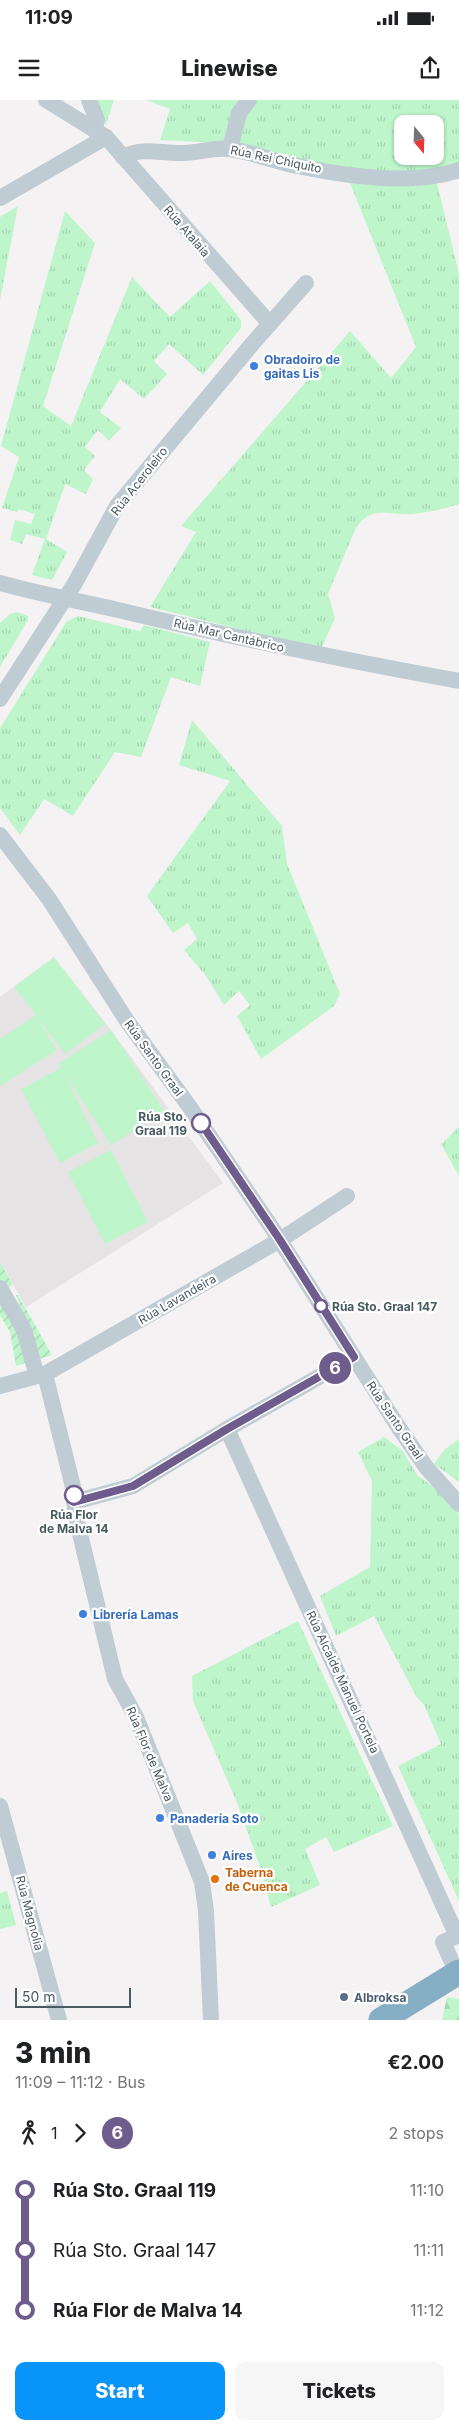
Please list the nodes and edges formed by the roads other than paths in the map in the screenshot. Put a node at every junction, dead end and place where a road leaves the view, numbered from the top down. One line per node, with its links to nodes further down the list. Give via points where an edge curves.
1 (46, 100): 4 (street, Rúa Atalaia)
2 (89, 100): 4 (street)
3 (249, 100): 5 (street, via 239,113)
4 (100, 133): 6 (street, Rúa Atalaia); 8 (street)
5 (230, 149): 6 (street, Rúa Rei Chiquito, via 179,153 151,150); 7 (street, Rúa Rei Chiquito, via 298,166 387,178 446,175)
6 (123, 157): 10 (street, Rúa Atalaia)
7 (459, 170)
8 (0, 198)
9 (306, 283): 10 (street, Rúa Aceroleiro)
10 (270, 324): 12 (street, Rúa Aceroleiro, via 117,506)
11 (0, 583): 12 (street, Rúa Mar Cantábrico)
12 (65, 599): 13 (street, Rúa Mar Cantábrico, via 325,656); 14 (street, Rúa Aceroleiro)
13 (459, 681)
14 (0, 699)
15 (0, 835): 17 (street, Rúa Santo Graal, via 49,899 127,1020)
16 (347, 1196): 17 (street, Rúa Lavandeira)
17 (280, 1240): 19 (street, Rúa Santo Graal); 20 (street, Rúa Lavandeira)
18 (0, 1288): 20 (street, Rúa Flor de Malva, via 24,1330)
19 (354, 1357): 22 (street); 24 (street, Rúa Santo Graal, via 426,1467)
20 (41, 1375): 21 (street, Rúa Lavandeira); 23 (street, Rúa Flor de Malva, via 74,1491)
21 (0, 1386)
22 (227, 1429): 23 (street, via 133,1486); 26 (street, Rúa Alcalde Manuel Portela)
23 (74, 1502): 28 (street, Rúa Flor de Malva, via 115,1679 136,1717 202,1882)
24 (459, 1504)
25 (0, 1806): 27 (street, Rúa Magnolia)
26 (455, 1950): 29 (highway, via 414,1986 410,2001)
27 (59, 2020)
28 (212, 2020)
29 (381, 2020)

